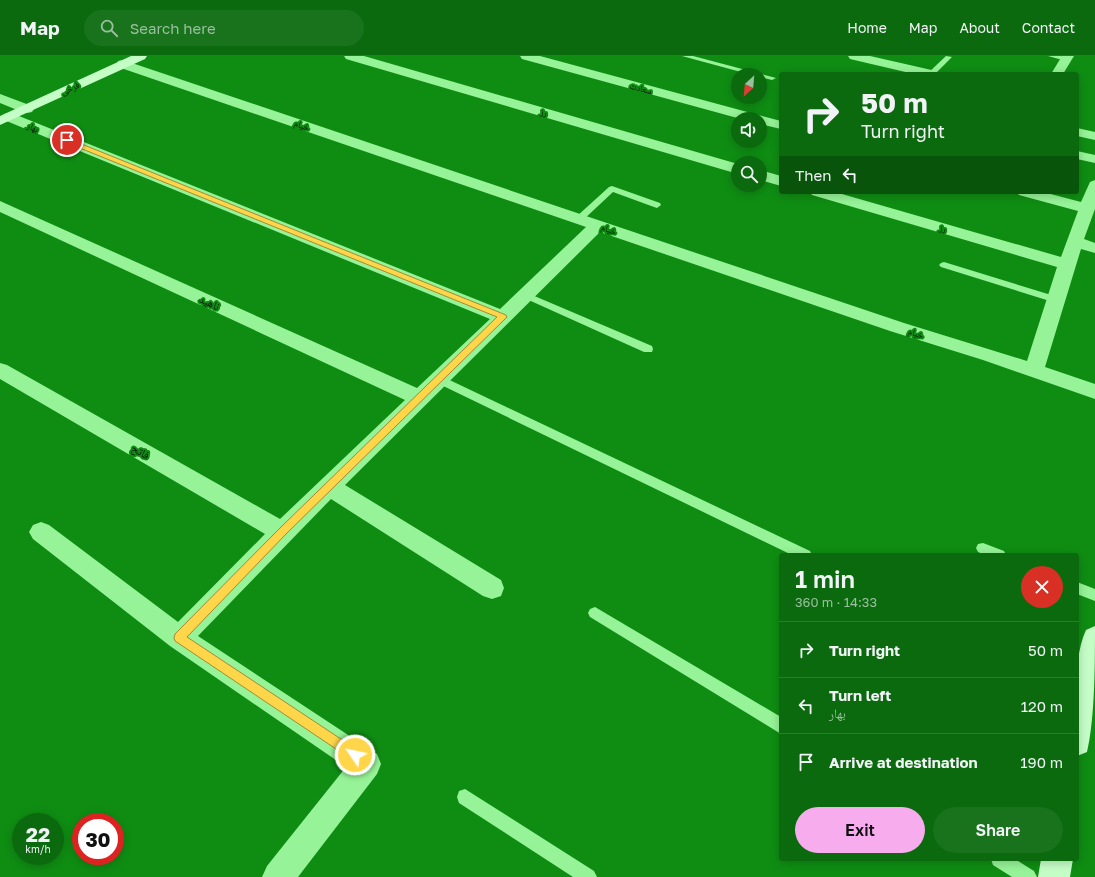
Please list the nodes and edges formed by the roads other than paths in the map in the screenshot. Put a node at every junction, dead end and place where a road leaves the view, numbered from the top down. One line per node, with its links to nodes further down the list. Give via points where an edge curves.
1 (141, 56): 9 (street, فرخی)
2 (350, 56): 24 (street, رز)
3 (526, 56): 16 (street, سعادت)
4 (684, 56): 13 (lane)
5 (854, 56): 10 (street)
6 (1051, 56): 8 (lane)
7 (948, 57): 11 (lane)
8 (1067, 58): 12 (street)
9 (123, 64): 15 (street, فرخی); 33 (street, خیام)
10 (922, 72)
11 (933, 72)
12 (1058, 72)
13 (772, 78)
14 (0, 98): 15 (street)
15 (27, 109): 17 (street, فرخی)
16 (733, 112)
17 (4, 119): 40 (street, بهار)
18 (767, 122): 19 (street, سعادت)
19 (779, 125)
20 (1079, 132): 21 (street)
21 (1095, 136)
22 (1079, 155): 23 (street)
23 (1095, 159)
24 (731, 167)
25 (767, 177): 26 (street)
26 (779, 180)
27 (1095, 185): 32 (street)
28 (825, 194): 36 (street, رز)
29 (1032, 194): 32 (street)
30 (657, 205): 33 (lane, via 612,189)
31 (0, 206): 46 (street, ناهید)
32 (1087, 209): 34 (street)
33 (588, 222): 38 (street); 43 (street, خیام)
34 (1075, 242): 35 (street); 36 (street)
35 (1095, 248)
36 (1068, 264): 39 (street)
37 (944, 265): 39 (lane)
38 (525, 295): 40 (street); 41 (lane)
39 (1056, 300): 43 (street)
40 (503, 317): 44 (street)
41 (648, 349)
42 (0, 370): 49 (street, فاتح)
43 (1034, 371): 45 (street, خیام)
44 (439, 379): 46 (street); 51 (lane)
45 (1095, 392)
46 (419, 398): 47 (street)
47 (329, 486): 49 (street); 53 (street)
48 (41, 532): 57 (street)
49 (282, 532): 57 (street)
50 (983, 548): 52 (lane)
51 (801, 553)
52 (994, 553)
53 (492, 588)
54 (1079, 589): 55 (lane)
55 (1095, 595)
56 (595, 613): 59 (lane)
57 (179, 638): 64 (street, via 367,764)
58 (1095, 638): 60 (street)
59 (779, 725)
60 (1079, 730)
61 (465, 797): 65 (lane)
62 (1002, 861): 66 (lane)
63 (1057, 861): 67 (street)
64 (278, 877)
65 (588, 877)
66 (1028, 877)
67 (1054, 877)

